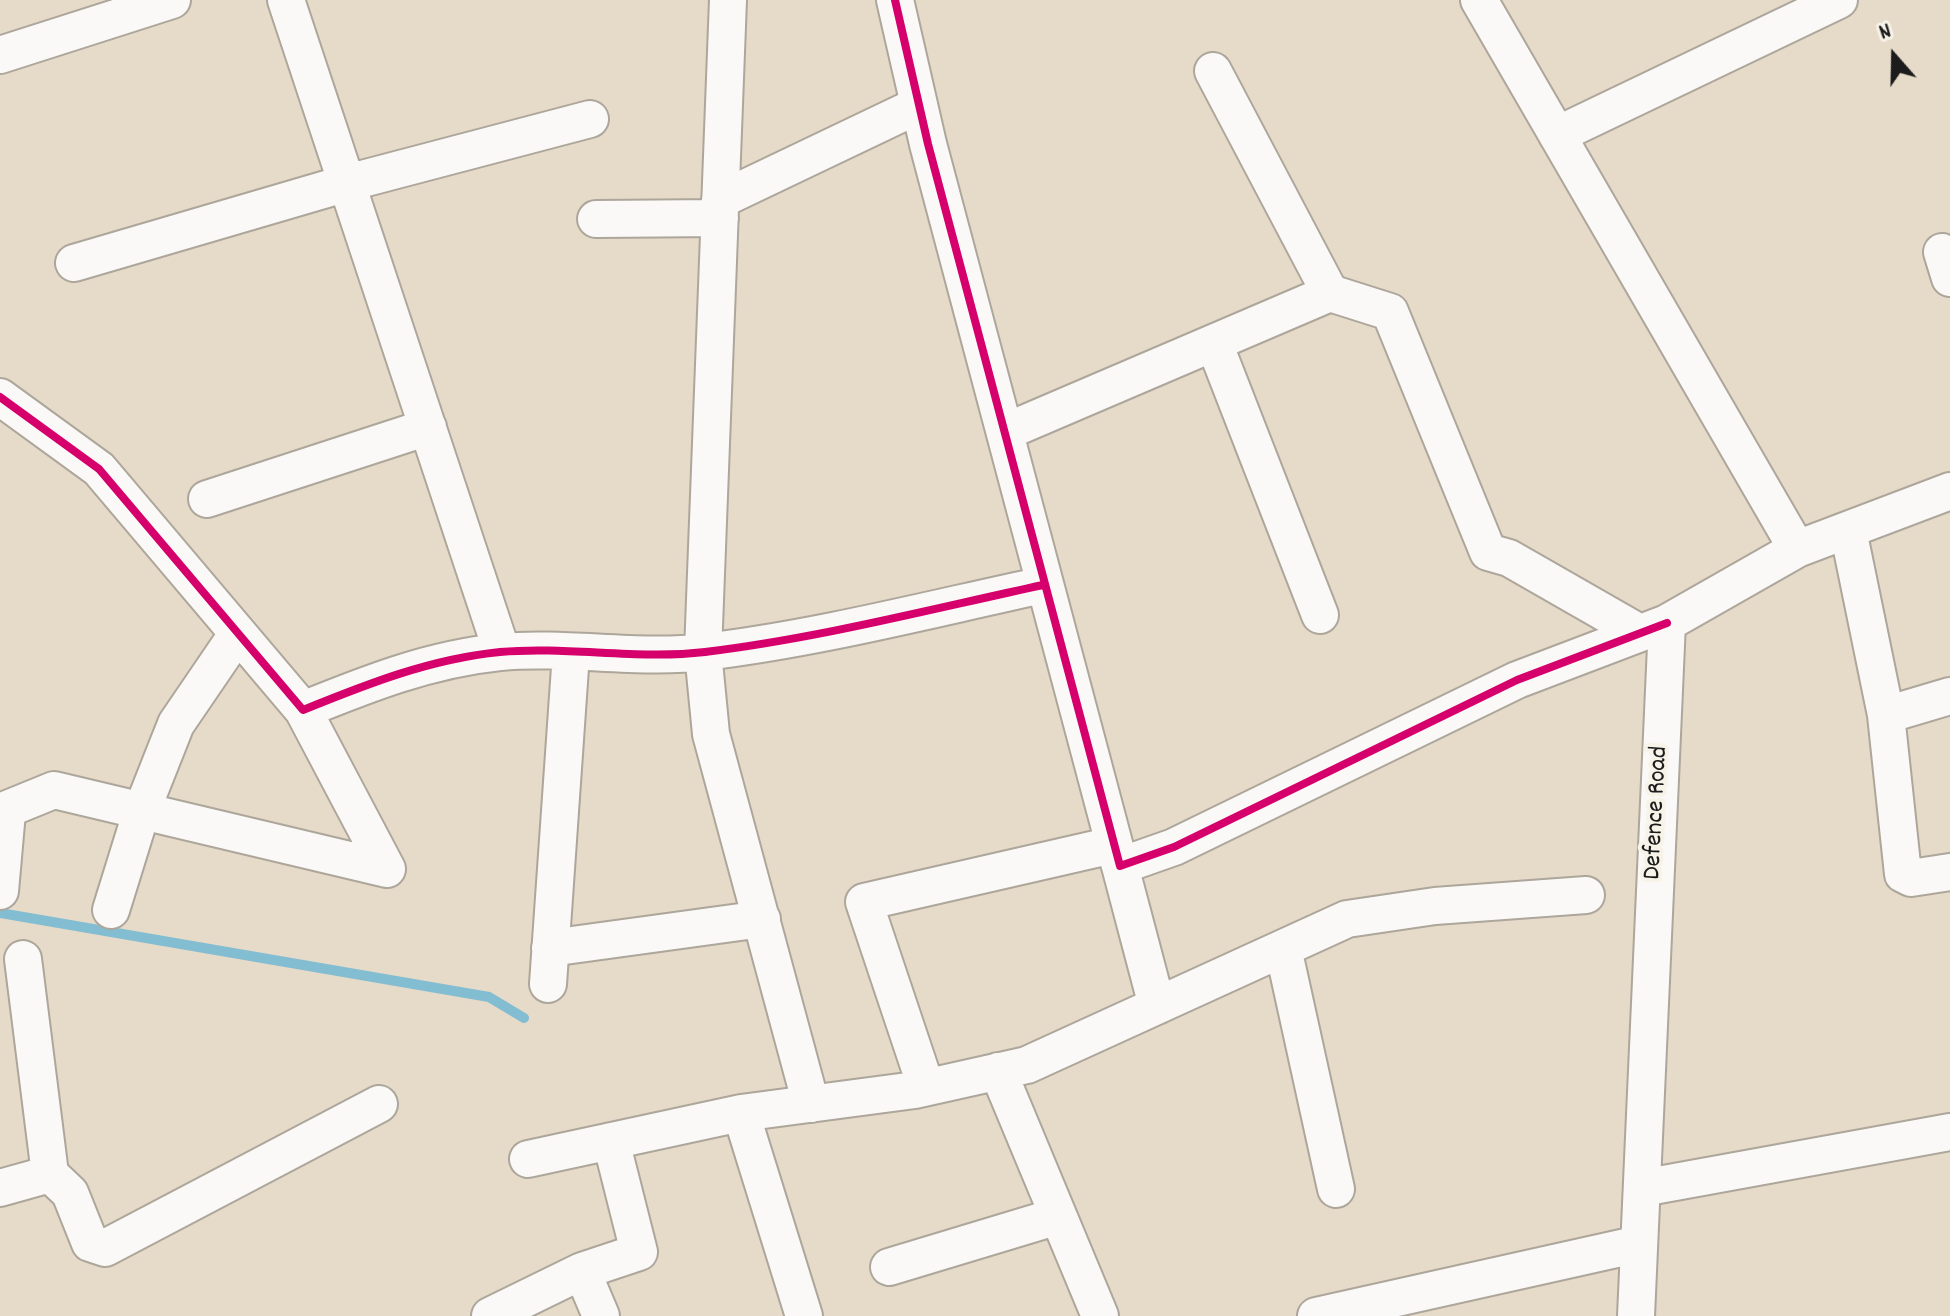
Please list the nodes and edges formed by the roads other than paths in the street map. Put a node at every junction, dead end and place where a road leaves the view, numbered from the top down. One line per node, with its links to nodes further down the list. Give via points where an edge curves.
1 (172, 0): 7 (street)
2 (286, 0): 13 (street)
3 (728, 0): 14 (street)
4 (895, 0): 10 (street)
5 (1479, 0): 12 (street)
6 (1824, 3): 12 (street)
7 (98, 11): 8 (street)
8 (0, 55)
9 (1213, 71): 17 (street)
10 (919, 105): 14 (street); 21 (street)
11 (590, 119): 13 (street)
12 (1557, 135): 25 (street)
13 (347, 183): 16 (street); 20 (street)
14 (720, 209): 15 (street); 31 (street)
15 (596, 219)
16 (74, 263)
17 (1330, 293): 18 (street); 28 (street, via 1390,312 1488,552)
18 (1214, 343): 21 (street); 27 (street)
19 (0, 397): 29 (street, via 99,469)
20 (428, 427): 23 (street); 30 (street)
21 (1005, 432): 26 (street)
22 (1950, 491): 24 (street)
23 (207, 499)
24 (1848, 530): 25 (street); 35 (street)
25 (1797, 549): 28 (street)
26 (1043, 585): 31 (street, via 882,623); 38 (street)
27 (1320, 615)
28 (1654, 628): 38 (street, via 1517,680 1174,847); 59 (street, Defence Road)
29 (238, 633): 34 (street); 36 (street, via 176,724)
30 (502, 652): 32 (street); 34 (street, via 447,659)
31 (703, 652): 32 (street); 43 (street, via 711,734)
32 (571, 653): 44 (street)
33 (1950, 696): 35 (street)
34 (303, 710): 36 (street, via 387,869)
35 (1886, 715): 39 (street, via 1903,874 1911,878)
36 (142, 810): 37 (street, via 54,790); 42 (street)
37 (4, 812): 40 (street)
38 (1117, 856): 48 (street); 50 (street, via 864,902)
39 (1950, 872)
40 (0, 891)
41 (1586, 895): 45 (street, via 1362,916)
42 (111, 910)
43 (762, 919): 44 (street); 52 (street)
44 (550, 948): 47 (street)
45 (1283, 948): 48 (street); 60 (street)
46 (23, 959): 57 (street)
47 (548, 984)
48 (1157, 1006): 49 (street, via 1027,1065)
49 (998, 1071): 50 (street); 61 (street)
50 (926, 1087): 52 (street)
51 (379, 1104): 57 (street, via 105,1248 90,1243 70,1193)
52 (811, 1104): 53 (street)
53 (741, 1113): 55 (street); 68 (street)
54 (1950, 1132): 59 (street)
55 (611, 1141): 56 (street); 64 (street, via 639,1252)
56 (528, 1159)
57 (50, 1174): 58 (street)
58 (0, 1188)
59 (1642, 1188): 62 (street, Defence Road)
60 (1336, 1189)
61 (1058, 1216): 63 (street); 69 (street)
62 (1639, 1244): 65 (street); 70 (street, Defence Road)
63 (889, 1267)
64 (582, 1271): 66 (street); 67 (street)
65 (1332, 1314)
66 (490, 1316)
67 (601, 1316)
68 (804, 1316)
69 (1100, 1316)
70 (1636, 1316)

